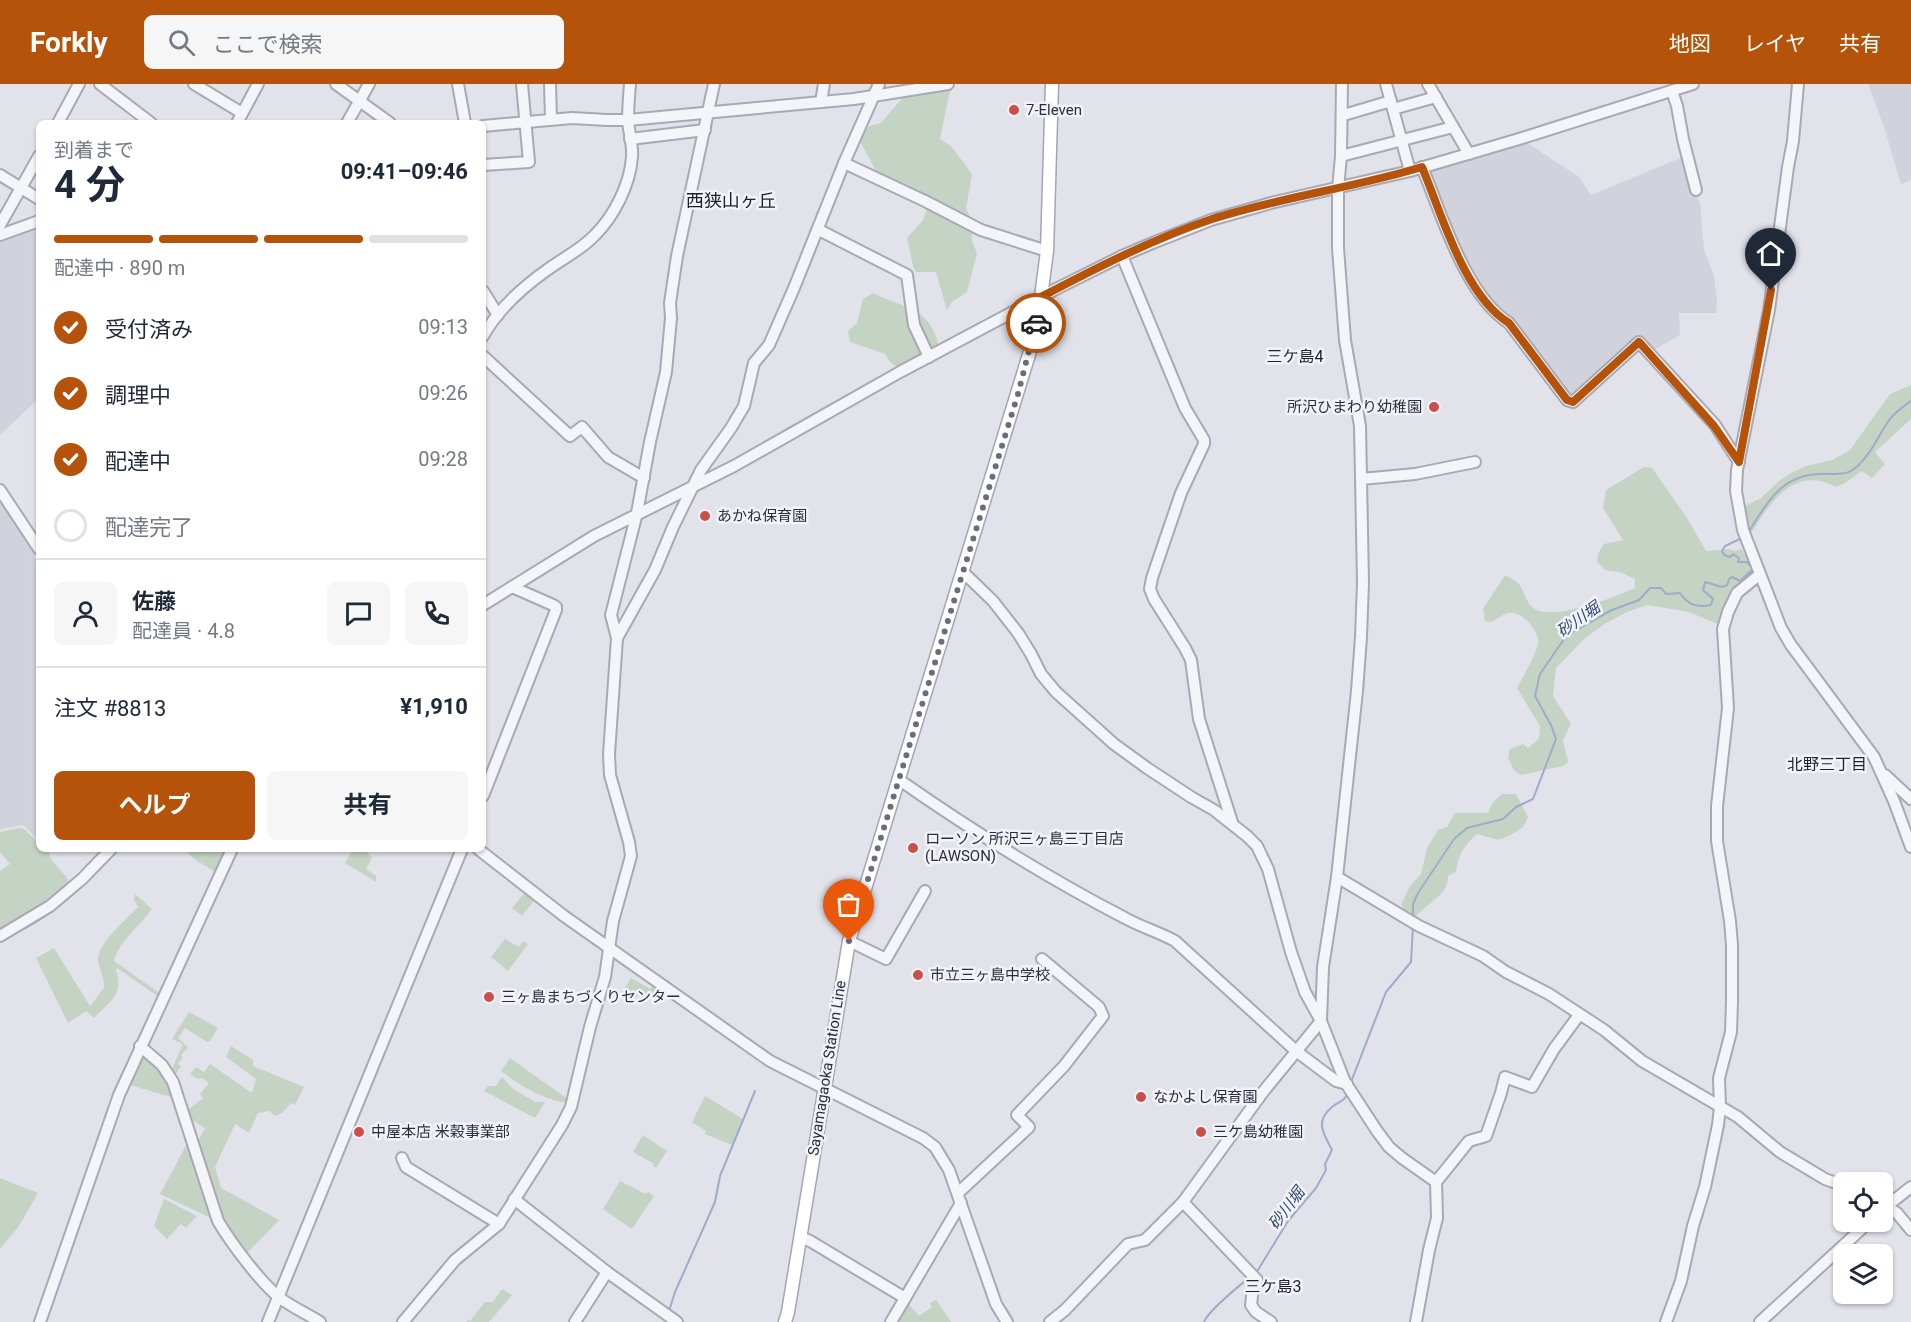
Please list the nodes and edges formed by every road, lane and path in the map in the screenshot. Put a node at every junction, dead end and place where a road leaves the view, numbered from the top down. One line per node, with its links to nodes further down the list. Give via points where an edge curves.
1 (80, 84): 31 (street)
2 (100, 84): 32 (street)
3 (194, 84): 29 (street)
4 (258, 84): 29 (street)
5 (336, 84): 24 (street)
6 (369, 84): 24 (street)
7 (458, 84): 35 (street)
8 (522, 84): 37 (street)
9 (550, 84): 30 (street)
10 (630, 84): 36 (street)
11 (714, 84): 27 (street)
12 (824, 84): 25 (street)
13 (879, 84): 22 (street)
14 (948, 84): 22 (street)
15 (1052, 84): 59 (main road, Sayamagaoka Station Line)
16 (1342, 84): 28 (street)
17 (1386, 84): 26 (street)
18 (1428, 84): 23 (street)
19 (1693, 84): 21 (street)
20 (1798, 84): 68 (street, via 1768,310)
21 (1672, 91): 43 (street); 53 (street)
22 (874, 96): 25 (street); 46 (street)
23 (1436, 97): 26 (street); 39 (street)
24 (359, 101): 33 (street); 34 (street)
25 (821, 102): 27 (street)
26 (1392, 105): 28 (street); 42 (street)
27 (709, 112): 36 (street); 40 (street)
28 (1342, 113): 44 (street)
29 (240, 118)
30 (551, 119): 36 (street); 37 (street)
31 (60, 120)
32 (147, 120)
33 (349, 120)
34 (386, 120)
35 (464, 120)
36 (628, 120): 41 (street)
37 (525, 121): 38 (street); 47 (street, via 529,162)
38 (486, 126)
39 (1453, 127): 42 (street); 43 (street)
40 (705, 130): 41 (street); 69 (street, via 677,256 666,372)
41 (630, 139): 63 (street, via 632,157 626,181 607,222 584,246 546,270)
42 (1401, 140): 44 (street); 49 (street)
43 (1468, 154): 48 (street)
44 (1341, 156): 52 (street)
45 (36, 161): 51 (street)
46 (844, 163): 57 (street); 59 (street, via 981,231)
47 (486, 165)
48 (1422, 167): 49 (street); 68 (street, via 1474,287 1495,314 1509,323 1567,400 1573,402 1639,342 1714,426)
49 (1410, 171): 52 (street)
50 (0, 174): 51 (street)
51 (21, 188): 54 (street); 56 (street)
52 (1338, 189): 60 (street, via 1211,220); 70 (street, via 1340,293 1360,426)
53 (1696, 190)
54 (36, 197)
55 (36, 221): 58 (street)
56 (0, 225)
57 (819, 230): 65 (street, via 907,275 914,325); 71 (street, via 769,345 754,363 744,406)
58 (0, 235)
59 (1047, 251): 62 (main road, Sayamagaoka Station Line)
60 (1122, 256): 62 (street); 84 (street, via 1185,408 1204,440 1181,493 1150,589 1191,660 1199,719)
61 (486, 296): 63 (street)
62 (1041, 297): 65 (street); 75 (main road, Sayamagaoka Station Line, via 1024,371)
63 (498, 315): 64 (street)
64 (486, 332)
65 (929, 357): 71 (street)
66 (486, 359): 69 (street, via 570,436 582,428 608,457)
67 (1475, 462): 70 (street, via 1415,474)
68 (1739, 462): 76 (street, via 1736,491 1744,535)
69 (644, 478): 73 (street)
70 (1361, 479): 90 (street, via 1361,637)
71 (692, 487): 73 (street); 79 (street, via 655,570)
72 (0, 490): 74 (street)
73 (638, 513): 77 (street); 79 (street, via 611,615)
74 (36, 544)
75 (963, 572): 81 (main road, Sayamagaoka Station Line); 84 (street, via 1018,633 1056,692 1146,768)
76 (1759, 575): 80 (street, via 1791,645); 102 (street, via 1737,593 1723,629 1728,708 1717,801 1717,841 1730,921 1732,1002 1731,1032 1719,1078)
77 (512, 587): 78 (street); 82 (street, via 553,605 556,610)
78 (486, 603)
79 (617, 638): 94 (street, via 609,754 614,792 631,856)
80 (1883, 773): 83 (street); 85 (street)
81 (898, 779): 93 (main road, Sayamagaoka Station Line); 99 (street, via 996,846 1127,920 1175,941)
82 (486, 788)
83 (1911, 799)
84 (1233, 824): 97 (street, via 1262,856 1305,992)
85 (1911, 847)
86 (108, 852): 92 (street, via 50,906)
87 (231, 852): 98 (street)
88 (461, 852): 117 (street)
89 (482, 852): 94 (street)
90 (1337, 877): 96 (street, via 1419,926 1483,956); 97 (street, via 1323,967)
91 (925, 891): 93 (street, via 886,959)
92 (0, 936)
93 (849, 941): 101 (main road, Sayamagaoka Station Line)
94 (609, 948): 101 (street, via 770,1061); 108 (street, via 571,1107)
95 (1042, 959): 107 (street, via 1099,1007 1103,1016 1064,1066 1017,1114 1029,1127)
96 (1579, 1015): 102 (street, via 1642,1061); 104 (street, via 1532,1087 1505,1077 1486,1136 1469,1140)
97 (1321, 1022): 99 (street); 100 (street)
98 (140, 1046): 117 (street, via 162,1065 173,1082 218,1221); 119 (street, via 119,1095)
99 (1296, 1051): 100 (street, via 1336,1081); 110 (street)
100 (1347, 1084): 104 (street, via 1389,1147)
101 (825, 1087): 107 (street, via 934,1147 950,1170); 115 (main road, Sayamagaoka Station Line)
102 (1720, 1107): 105 (street, via 1788,1156); 131 (street, via 1705,1187 1681,1281)
103 (402, 1158): 112 (street, via 406,1167)
104 (1437, 1182): 130 (street, via 1437,1218)
105 (1833, 1182)
106 (1911, 1187): 109 (street)
107 (959, 1198): 118 (street); 127 (street, via 993,1295)
108 (514, 1199): 112 (street); 116 (street)
109 (1893, 1200)
110 (1183, 1202): 128 (street, via 1145,1240 1128,1244); 129 (street, via 1253,1276 1251,1305)
111 (1893, 1211): 113 (street)
112 (499, 1224): 122 (street, via 455,1260)
113 (1911, 1230)
114 (1858, 1232): 132 (street)
115 (800, 1237): 118 (street); 125 (main road, Sayamagaoka Station Line)
116 (607, 1272): 123 (street); 124 (street)
117 (279, 1298): 120 (street); 121 (street)
118 (905, 1298): 126 (street)
119 (40, 1322)
120 (268, 1322)
121 (320, 1322)
122 (403, 1322)
123 (575, 1322)
124 (677, 1322)
125 (784, 1322)
126 (891, 1322)
127 (1007, 1322)
128 (1050, 1322)
129 (1271, 1322)
130 (1416, 1322)
131 (1666, 1322)
132 (1760, 1322)

